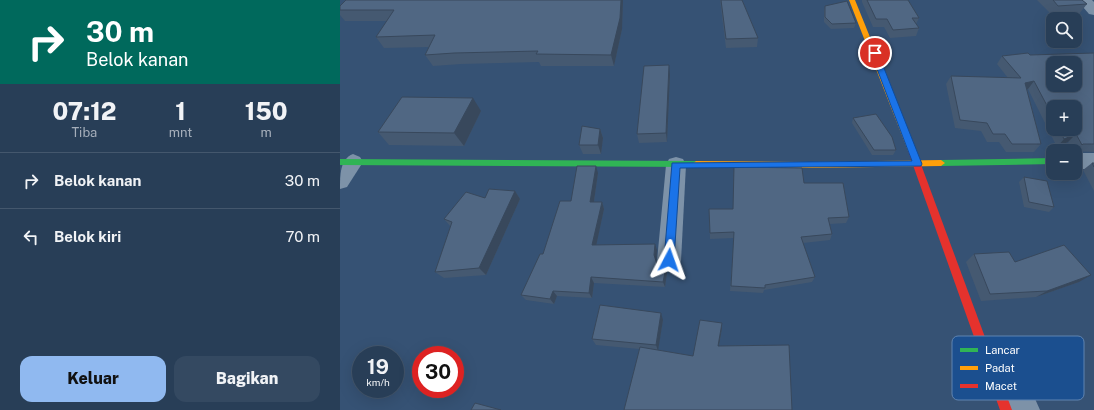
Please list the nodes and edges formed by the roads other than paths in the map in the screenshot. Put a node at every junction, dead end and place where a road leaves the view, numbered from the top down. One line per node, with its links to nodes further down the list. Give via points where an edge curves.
1 (852, 0): 8 (street)
2 (1084, 0): 3 (street)
3 (1094, 11)
4 (1082, 161): 5 (street)
5 (1094, 161)
6 (346, 162): 9 (street); 10 (street)
7 (1046, 162): 8 (street)
8 (918, 164): 9 (street); 12 (street)
9 (676, 165): 11 (street)
10 (340, 181)
11 (669, 260)
12 (978, 336)
13 (1002, 400): 15 (street)
14 (1020, 400): 16 (street)
15 (1006, 410)
16 (1025, 410)

